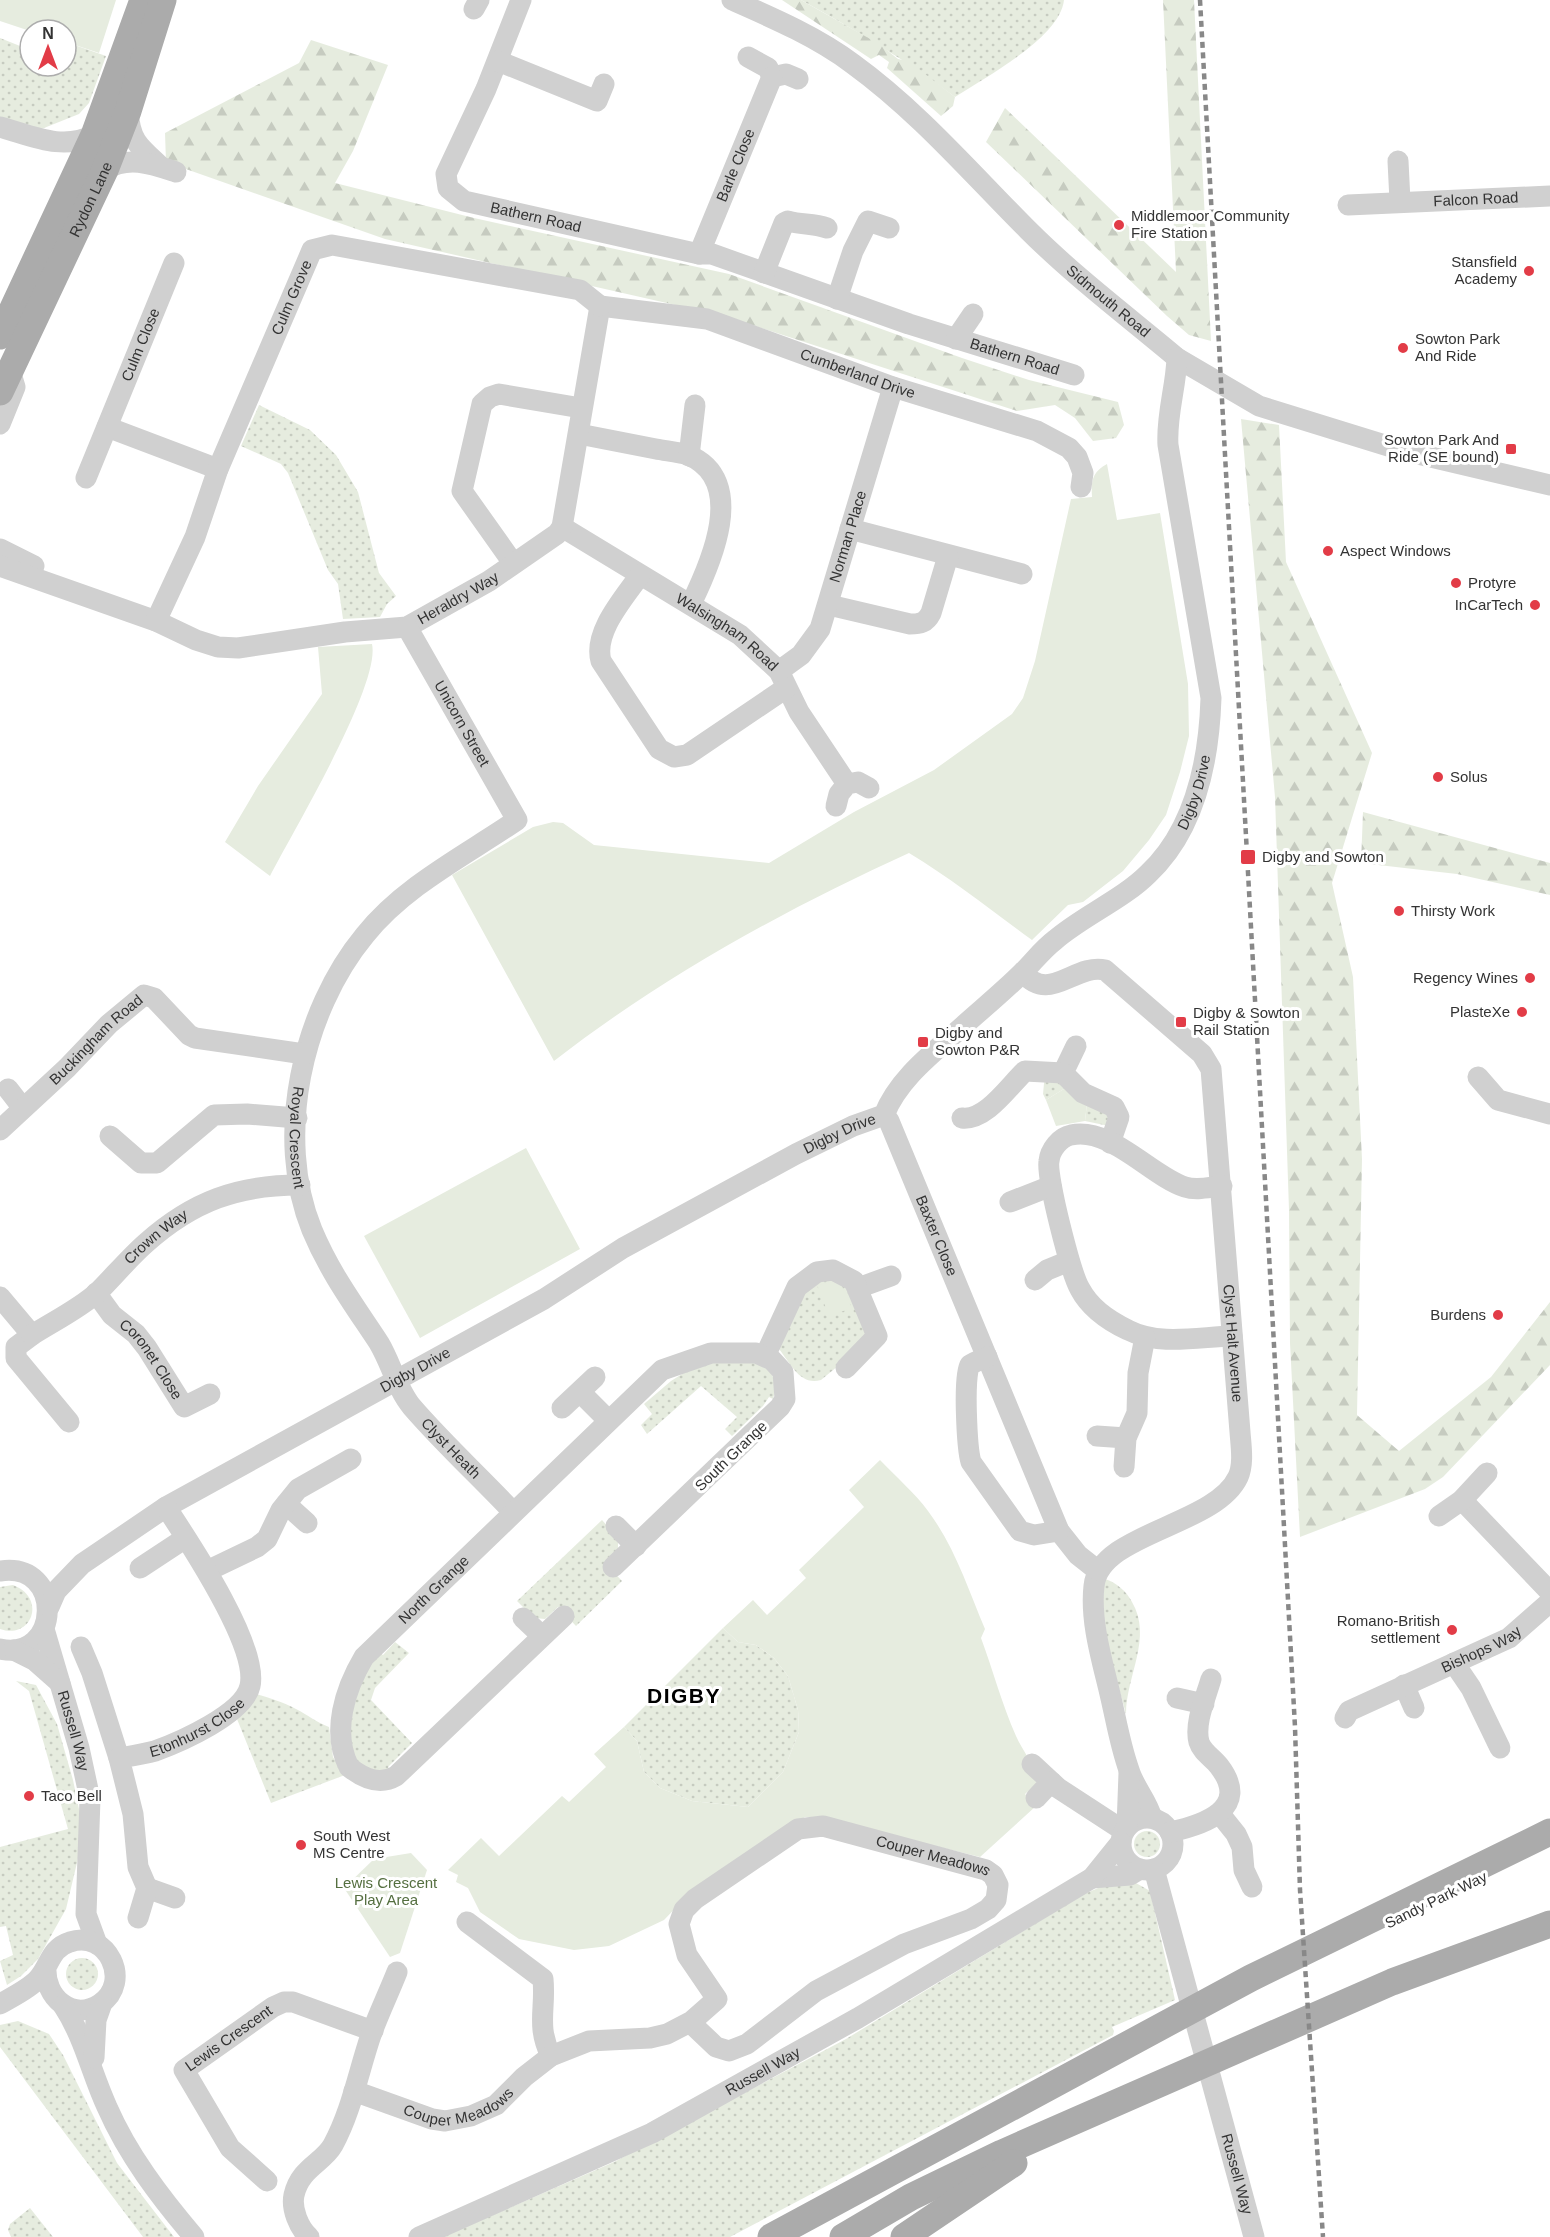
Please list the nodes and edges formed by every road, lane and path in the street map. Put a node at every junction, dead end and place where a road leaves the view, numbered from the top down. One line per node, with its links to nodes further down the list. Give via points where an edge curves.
1 (143, 0): 12 (main road, Rydon Lane)
2 (163, 0): 10 (main road, Rydon Lane)
3 (732, 0): 28 (street, Sidmouth Road, via 779,21 851,63 889,92 937,134 1030,231)
4 (517, 1): 6 (street, Bathern Road)
5 (748, 57): 7 (street, via 768,68)
6 (498, 61): 9 (street); 20 (street, Bathern Road, via 450,160 448,188 464,201)
7 (772, 77): 8 (street, via 786,74); 20 (street, Barle Close)
8 (798, 79)
9 (598, 99)
10 (128, 111): 14 (main road, Rydon Lane); 14 (street, via 135,142 168,170 123,161)
11 (0, 127): 12 (street, via 73,144)
12 (94, 135): 26 (main road, Rydon Lane)
13 (1398, 161): 16 (street)
14 (105, 170): 30 (main road, Rydon Lane)
15 (1550, 196): 16 (street, Falcon Road)
16 (1400, 201): 17 (street, Falcon Road)
17 (1348, 205)
18 (827, 228): 22 (street, via 812,222 784,223)
19 (889, 228): 23 (street, via 868,221)
20 (699, 254): 22 (street, Bathern Road, via 712,254)
21 (174, 263): 35 (street, Culm Close)
22 (764, 273): 23 (street, Bathern Road)
23 (837, 299): 27 (street, Bathern Road)
24 (600, 306): 31 (street, Cumberland Drive, via 707,319); 33 (street); 38 (street, Culm Grove, via 580,290 321,246 312,250)
25 (973, 315): 27 (street, Bathern Road)
26 (0, 336)
27 (956, 339): 29 (street, Bathern Road)
28 (1177, 358): 40 (street, Sidmouth Road, via 1269,409 1401,450); 58 (street, Digby Drive, via 1168,445 1211,698 1210,738 1197,794 1185,823 1148,875 1054,940)
29 (1074, 375)
30 (5, 381): 34 (street, via 15,387)
31 (893, 387): 41 (street, Cumberland Drive, via 1036,431 1059,442 1082,464); 43 (street, Norman Place)
32 (695, 405): 37 (street)
33 (581, 408): 36 (street); 46 (street, via 499,394 482,404 462,491)
34 (0, 424)
35 (107, 427): 38 (street); 39 (street, Culm Close)
36 (579, 434): 37 (street); 42 (street)
37 (689, 456): 49 (street, via 709,472 722,501 713,557)
38 (218, 469): 51 (street, Culm Grove, via 195,537)
39 (86, 478)
40 (1550, 485)
41 (1081, 487)
42 (562, 527): 46 (street, Heraldry Way); 48 (street, Walsingham Road)
43 (850, 529): 45 (street); 50 (street, Norman Place)
44 (2, 552): 51 (street, Heraldry Way, via 90,597)
45 (948, 556): 47 (street); 50 (street, via 931,613 921,624)
46 (513, 563): 52 (street, Heraldry Way, via 489,581)
47 (1022, 574)
48 (640, 576): 49 (street, Walsingham Road); 53 (street, Norman Place, via 602,636 599,652 601,661 659,749 674,757 687,755)
49 (691, 604): 53 (street, Walsingham Road, via 740,634)
50 (829, 605): 53 (street, Norman Place, via 811,645)
51 (156, 621): 52 (street, Heraldry Way, via 196,640 227,648)
52 (407, 627): 57 (street, Unicorn Street)
53 (782, 679): 54 (street, Walsingham Road)
54 (847, 784): 55 (street, via 858,782); 56 (street)
55 (870, 788)
56 (836, 806)
57 (517, 820): 60 (street, Royal Crescent, via 414,890 365,935 331,986)
58 (1023, 972): 66 (street, Digby Drive, via 914,1070); 74 (street, Clyst Halt Avenue, via 1038,984 1054,986 1083,970 1105,970 1202,1054 1211,1069)
59 (1076, 1046): 61 (street)
60 (303, 1054): 64 (street, Buckingham Road, via 195,1038 154,998 144,995); 67 (street, Royal Crescent)
61 (1063, 1073): 68 (street, via 1025,1071 983,1112 974,1118); 71 (street, via 1083,1093 1114,1107 1119,1117)
62 (1478, 1077): 65 (street, via 1498,1100)
63 (8, 1089): 64 (street)
64 (22, 1107): 69 (street, Buckingham Road)
65 (1550, 1114)
66 (884, 1115): 86 (street, Baxter Close); 89 (street, Digby Drive, via 796,1154 623,1248 544,1299)
67 (297, 1118): 70 (street, via 214,1115 157,1163 141,1163); 72 (street, Royal Crescent)
68 (962, 1118)
69 (0, 1130)
70 (110, 1136)
71 (1110, 1143): 73 (street, via 1080,1134 1068,1135 1049,1161); 74 (street, via 1185,1187)
72 (300, 1185): 80 (street, Crown Way, via 268,1185 194,1206 146,1242); 89 (street, Royal Crescent, via 311,1228 332,1273)
73 (1051, 1186): 75 (street); 76 (street)
74 (1222, 1186): 84 (street, Clyst Halt Avenue)
75 (1010, 1202)
76 (1069, 1261): 78 (street); 83 (street, via 1080,1289 1094,1308 1129,1331)
77 (891, 1276): 79 (street)
78 (1035, 1280)
79 (858, 1288): 85 (street, via 854,1281 833,1270 804,1279); 87 (street, via 878,1336)
80 (96, 1293): 82 (street, Crown Way); 91 (street, Coronet Close, via 112,1315 147,1348 184,1407)
81 (0, 1297): 82 (street)
82 (33, 1335): 94 (street, Crown Way, via 16,1347 16,1358)
83 (1145, 1336): 84 (street, via 1164,1340); 96 (street, via 1138,1373 1137,1413)
84 (1232, 1336): 113 (street, Clyst Halt Avenue, via 1241,1451 1239,1477 1227,1494 1111,1555)
85 (765, 1356): 93 (street, North Grange, via 726,1351 680,1362 662,1370); 109 (street, South Grange, via 779,1366 785,1378 785,1398 780,1407)
86 (987, 1357): 107 (street, Baxter Close); 107 (street, via 970,1365 965,1380 967,1450 971,1462 1020,1531 1034,1535)
87 (846, 1368)
88 (595, 1377): 90 (street)
89 (397, 1378): 102 (street, Digby Drive); 103 (street, Clyst Heath, via 411,1406)
90 (580, 1392): 92 (street); 93 (street)
91 (210, 1394)
92 (562, 1408)
93 (608, 1420): 103 (street, North Grange)
94 (69, 1422)
95 (1097, 1436): 96 (street)
96 (1126, 1437): 98 (street)
97 (351, 1459): 101 (street, via 306,1482)
98 (1124, 1467)
99 (1487, 1473): 100 (street)
100 (1462, 1500): 104 (street); 117 (street)
101 (286, 1504): 105 (street); 115 (street, via 270,1534 257,1547)
102 (166, 1507): 108 (street, Etonhurst Close); 110 (street, Digby Drive)
103 (513, 1512): 123 (street, North Grange, via 358,1666 343,1709 340,1738 349,1767 373,1780 396,1776)
104 (1439, 1515)
105 (307, 1523)
106 (616, 1526): 109 (street)
107 (1059, 1531): 113 (street, Baxter Close, via 1078,1555)
108 (184, 1539): 112 (street); 115 (street, Etonhurst Close)
109 (636, 1546): 111 (street, South Grange)
110 (82, 1564): 116 (street, Digby Drive, via 55,1574); 119 (street, Digby Drive, via 56,1591)
111 (613, 1567)
112 (140, 1568)
113 (1097, 1570): 137 (street, via 1097,1638)
114 (0, 1571): 116 (street, Digby Drive, via 13,1570)
115 (207, 1571): 135 (street, Etonhurst Close, via 248,1655 251,1685 246,1697 190,1737)
116 (30, 1576): 119 (street, via 41,1586)
117 (1550, 1592)
118 (1550, 1602): 126 (street, Bishops Way, via 1509,1638)
119 (49, 1607): 122 (street, Digby Drive)
120 (564, 1616): 123 (street)
121 (523, 1618): 123 (street)
122 (44, 1629): 125 (street, via 34,1641); 128 (street, Russell Way)
123 (543, 1636)
124 (81, 1647): 135 (street)
125 (7, 1650): 128 (street, Russell Way, via 34,1660)
126 (1454, 1663): 129 (street, Bishops Way); 134 (street, via 1471,1688)
127 (1211, 1679): 131 (street)
128 (60, 1683): 148 (street, Russell Way, via 90,1799)
129 (1404, 1685): 132 (street); 133 (street, Bishops Way, via 1349,1711)
130 (1177, 1698): 131 (street)
131 (1204, 1704): 140 (street, via 1198,1739 1220,1767 1228,1788 1226,1809)
132 (1414, 1708)
133 (1345, 1718)
134 (1500, 1748)
135 (119, 1758): 150 (street, via 133,1814 138,1867)
136 (1032, 1764): 138 (street)
137 (1129, 1772): 141 (street, via 1147,1801); 144 (street)
138 (1051, 1782): 139 (street); 144 (street)
139 (1036, 1798)
140 (1220, 1814): 142 (street, via 1190,1828); 149 (street, via 1242,1847 1244,1870)
141 (1152, 1818): 142 (street); 144 (street, via 1140,1819)
142 (1170, 1832): 146 (street, via 1171,1853 1167,1860)
143 (1550, 1832): 155 (main road)
144 (1124, 1834): 146 (street, via 1128,1861); 147 (street, Russell Way)
145 (1550, 1845): 155 (street, Sandy Park Way, via 1350,1942)
146 (1147, 1869): 147 (street, Russell Way, via 1130,1875); 176 (street, Russell Way, via 1182,1969)
147 (1092, 1878): 172 (street, Russell Way, via 858,2018 652,2133)
148 (85, 1887): 156 (street, Russell Way, via 86,1914); 157 (street, Russell Way, via 71,1939)
149 (1252, 1887)
150 (147, 1888): 151 (street); 152 (street)
151 (175, 1898)
152 (138, 1918)
153 (467, 1922): 165 (street, via 543,1979 541,2029)
154 (1550, 1924): 168 (main road, via 1392,1982)
155 (1320, 1943): 173 (main road)
156 (97, 1944): 157 (street, via 82,1940); 162 (street, via 111,1958 116,1977)
157 (60, 1946): 158 (street)
158 (46, 1968): 160 (street, via 47,1984); 161 (street, via 38,1980)
159 (397, 1972): 164 (street)
160 (59, 2002): 161 (street); 162 (street, via 83,2010); 166 (street, via 81,2034)
161 (1, 2003)
162 (102, 2003): 166 (street, via 94,2034)
163 (692, 2021): 163 (street, Couper Meadows, via 717,1999 687,1955 679,1924 684,1910 798,1829 823,1826 960,1862 993,1875 998,1886 996,1900 988,1909 904,1944 816,1991 747,2044 729,2051 716,2047); 165 (street, Couper Meadows, via 660,2036 602,2039)
164 (373, 2031): 167 (street); 169 (street, Lewis Crescent, via 307,2006 284,2002 184,2070 230,2148)
165 (551, 2056): 167 (street, Couper Meadows, via 496,2105 458,2119 432,2119)
166 (93, 2070): 170 (street, via 107,2108 152,2185)
167 (354, 2091): 171 (street, via 333,2144 308,2169 294,2195 300,2227)
168 (1078, 2122): 174 (main road, via 1002,2153); 175 (main road)
169 (267, 2181)
170 (194, 2237)
171 (309, 2237)
172 (419, 2237)
173 (771, 2237)
174 (843, 2237)
175 (904, 2237)
176 (1254, 2237)

